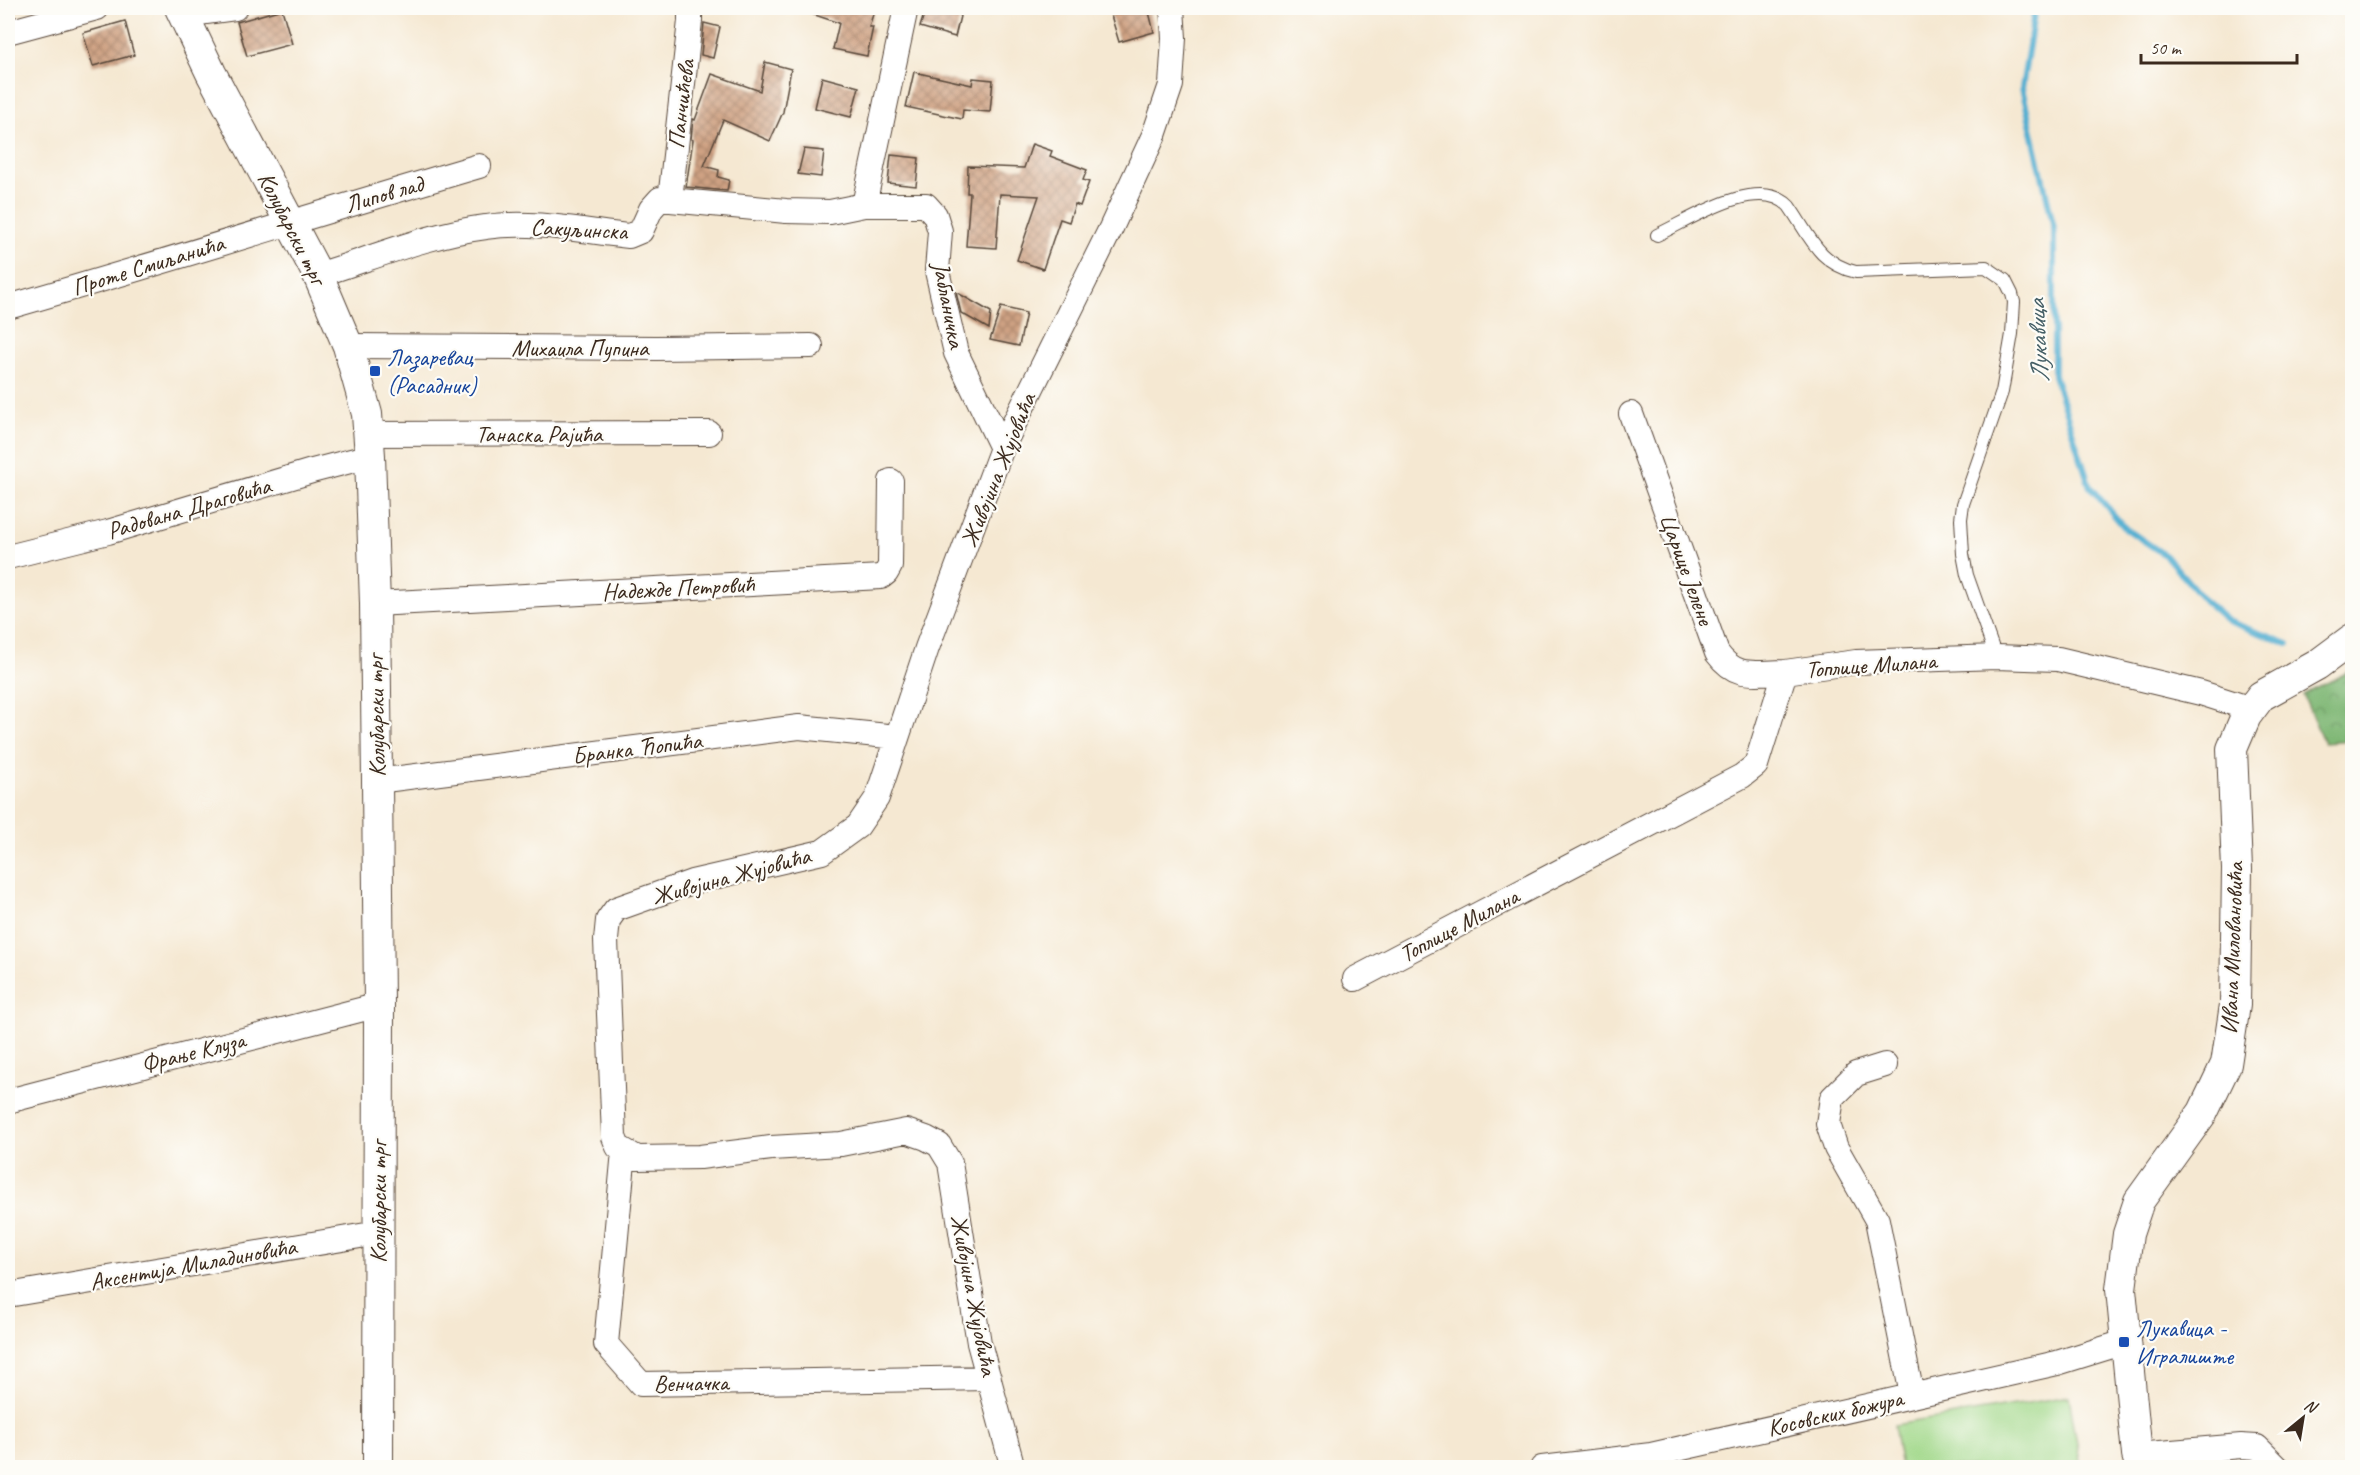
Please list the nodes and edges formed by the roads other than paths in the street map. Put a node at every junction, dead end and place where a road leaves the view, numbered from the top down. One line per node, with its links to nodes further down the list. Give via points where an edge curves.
1 (97, 8): 7 (street)
2 (235, 8): 6 (street)
3 (690, 8): 9 (street, Панчићева)
4 (906, 8): 10 (street)
5 (1172, 8): 20 (street, Живојина Жујовића, via 1171,85 1154,135)
6 (182, 11): 11 (street, Колубарски трг)
7 (8, 32)
8 (479, 166): 11 (street, Липов лад)
9 (670, 200): 10 (street, via 830,212); 13 (street, Сакуљинска, via 660,199 641,231 629,236 488,226 449,234)
10 (864, 205): 20 (street, Јабланичка, via 926,205 935,215 939,231 937,271 956,353)
11 (289, 222): 13 (street, Колубарски трг); 14 (street, Проте Смиљанића)
12 (1657, 235): 25 (lane, via 1730,200 1769,195 1789,206 1819,253 1845,269 1856,272 1986,267 2005,280 2014,302 2002,392 1961,519 1968,575)
13 (318, 275): 15 (street, Колубарски трг)
14 (8, 307)
15 (348, 346): 16 (street, Михаила Пупина); 19 (street, Колубарски трг, via 363,395)
16 (811, 346)
17 (1631, 414): 26 (street, Царице Јелене, via 1717,653 1738,672)
18 (709, 433): 19 (street, Танаска Рајића)
19 (370, 445): 22 (street, Радована Драговића, via 312,471 108,532); 23 (street, Колубарски трг)
20 (1002, 448): 28 (street, Живојина Жујовића)
21 (891, 481): 23 (street, Надежде Петровић, via 890,566 881,577)
22 (8, 557)
23 (375, 604): 29 (street, Колубарски трг)
24 (2352, 639): 27 (street, Ивана Миловановића, via 2261,696)
25 (1996, 657): 26 (street, Топлице Милана, via 1856,662); 27 (street, Топлице Милана, via 2058,659)
26 (1785, 672): 30 (street, Топлице Милана, via 1756,765 1742,776)
27 (2251, 709): 37 (street, Ивана Миловановића, via 2232,749 2237,869 2235,1005 2226,1064 2202,1112 2139,1201 2128,1234 2121,1289)
28 (897, 737): 29 (street, Бранка Ћопића, via 799,727); 34 (street, Живојина Жујовића, via 876,798 858,826 822,852 692,882 616,909 608,920 614,1137)
29 (377, 781): 31 (street, Колубарски трг)
30 (1355, 979)
31 (379, 1005): 33 (street, Фрање Клуза); 35 (street, Колубарски трг)
32 (1885, 1065): 39 (street, via 1856,1074 1832,1098 1827,1124 1836,1148 1877,1220)
33 (8, 1101)
34 (624, 1151): 38 (street, Живојина Жујовића, via 637,1158 700,1157 841,1144 906,1131 939,1145 950,1163); 38 (street, Венчачка, via 606,1344 641,1384)
35 (378, 1233): 36 (street, Аксентија Миладиновића); 41 (street, Колубарски трг)
36 (8, 1295)
37 (2125, 1342): 39 (street, Косовских божура, via 2057,1363); 40 (street, Ивана Миловановића)
38 (989, 1378): 42 (street, Живојина Жујовића)
39 (1912, 1395): 43 (street, Косовских божура, via 1651,1455)
40 (2139, 1461): 44 (street, via 2241,1446 2257,1447)
41 (378, 1467)
42 (1013, 1467)
43 (1542, 1467)
44 (2278, 1467)

